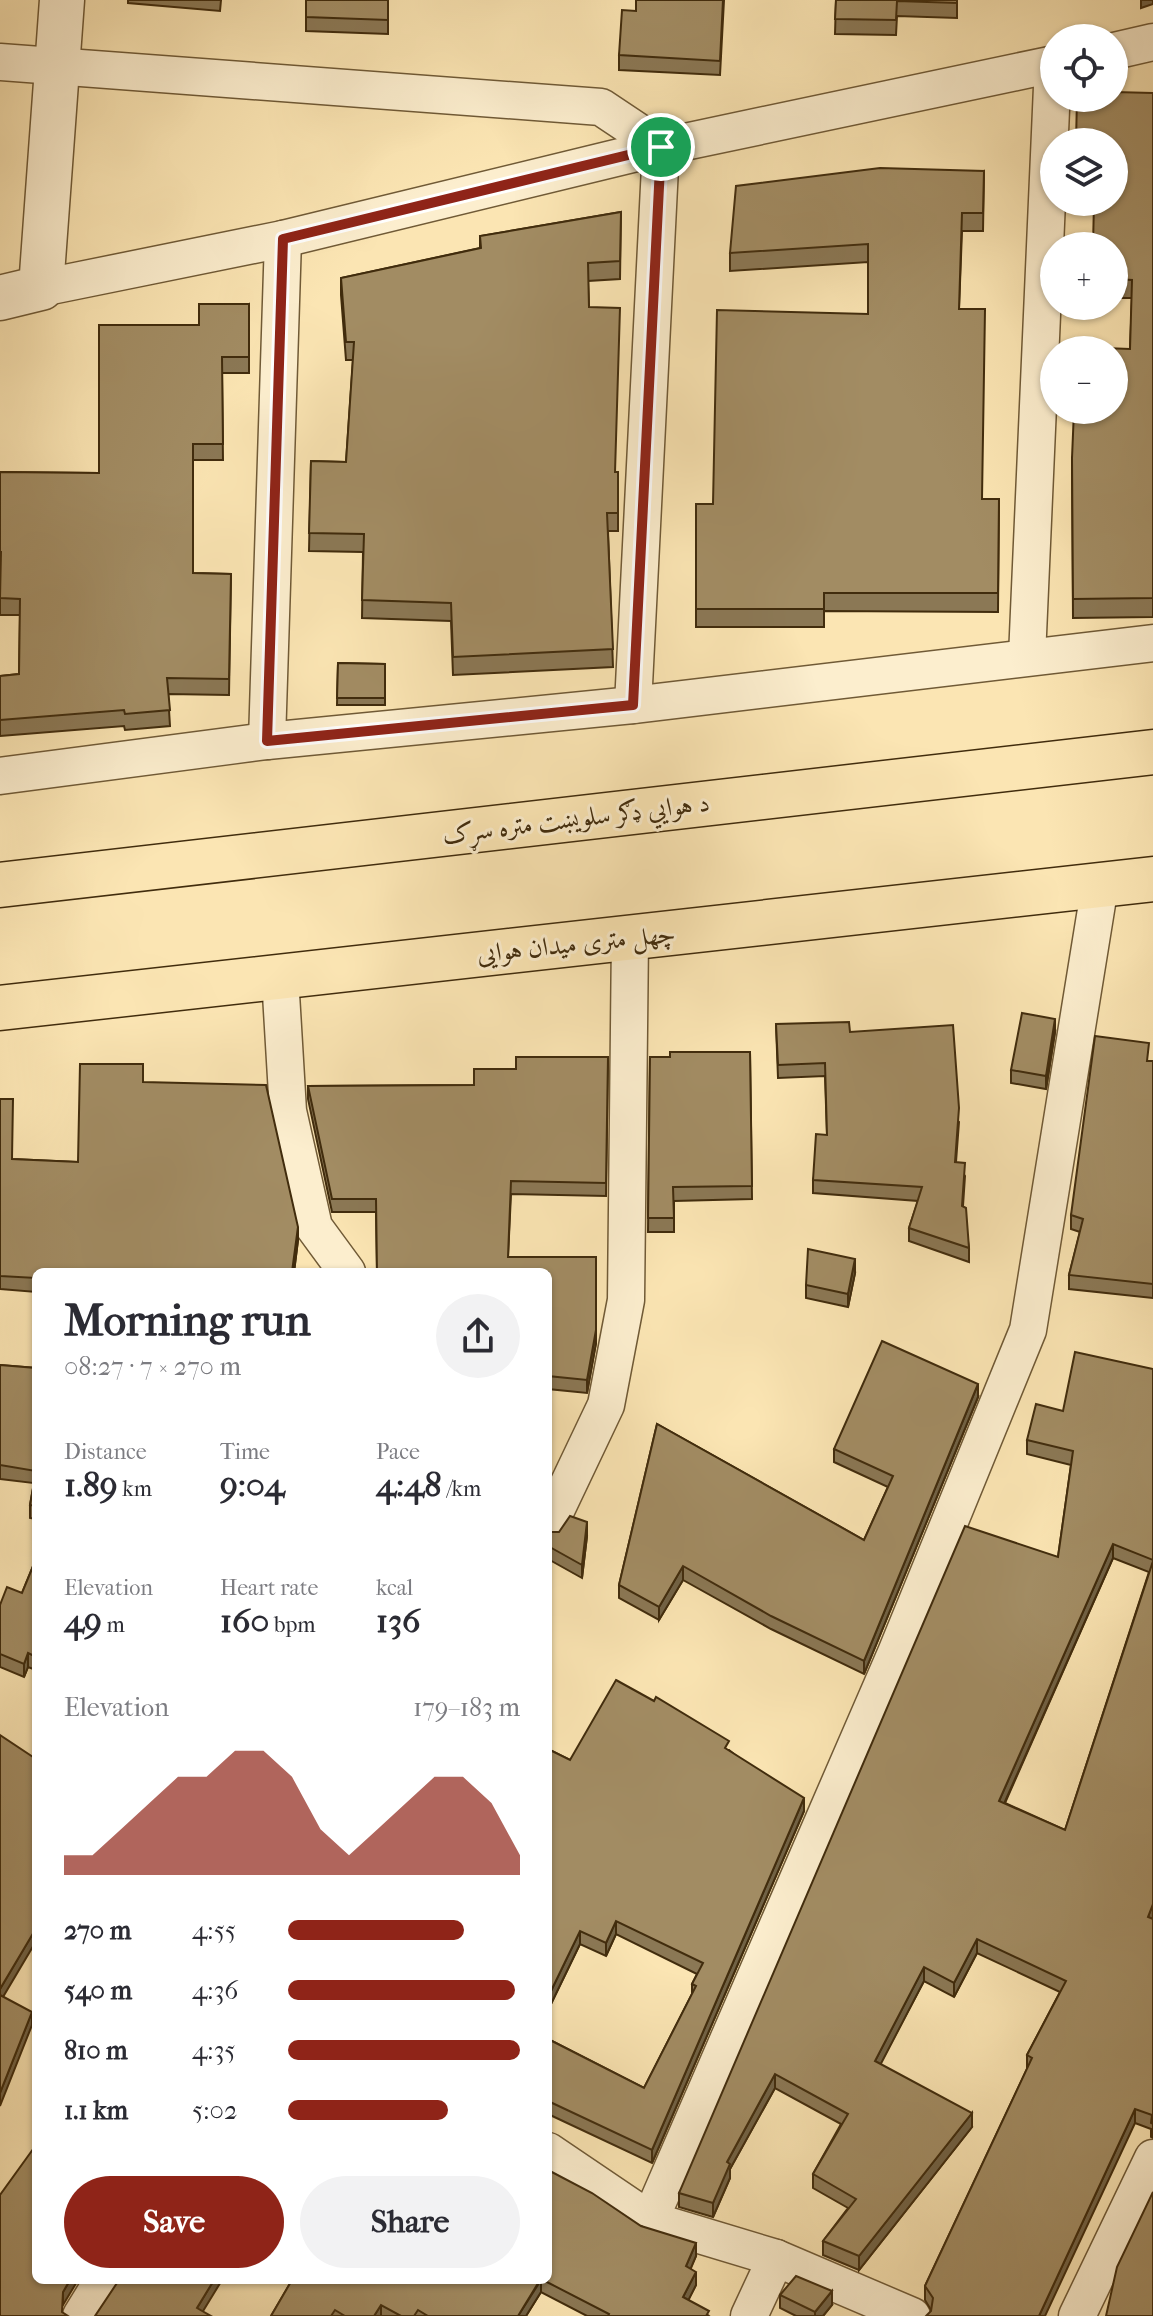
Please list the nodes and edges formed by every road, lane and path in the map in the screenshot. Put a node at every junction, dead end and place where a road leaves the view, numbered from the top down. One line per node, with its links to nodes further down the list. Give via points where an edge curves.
1 (62, 0): 5 (street)
2 (1153, 42): 3 (street)
3 (1128, 48)
4 (0, 62): 5 (street)
5 (57, 66): 8 (street, via 601,107); 10 (street)
6 (1040, 67): 8 (street)
7 (1051, 112): 12 (street)
8 (661, 147): 9 (street); 13 (street)
9 (283, 239): 10 (street); 14 (street)
10 (20, 293)
11 (1153, 643): 12 (street)
12 (1027, 657): 13 (street)
13 (633, 705): 14 (street)
14 (267, 741): 16 (street)
15 (1153, 752): 18 (main road, د هوايي ډګر سلویښت متره سړک)
16 (0, 776)
17 (1153, 879): 19 (main road, چهل متری میدان هوایی)
18 (0, 885)
19 (1100, 885): 20 (main road, چهل متری میدان هوایی); 27 (street, via 1028,1330 896,1653)
20 (630, 937): 21 (main road, چهل متری میدان هوایی); 24 (street, via 626,1300 606,1405)
21 (280, 977): 22 (main road, چهل متری میدان هوایی); 23 (street, via 288,1111 314,1227)
22 (0, 1008)
23 (342, 1268)
24 (552, 1511)
25 (552, 2154): 27 (street)
26 (1153, 2158): 33 (street)
27 (650, 2220): 28 (street)
28 (776, 2258): 31 (street); 32 (street)
29 (101, 2284): 30 (street)
30 (81, 2316)
31 (749, 2316)
32 (912, 2316)
33 (1077, 2316)

